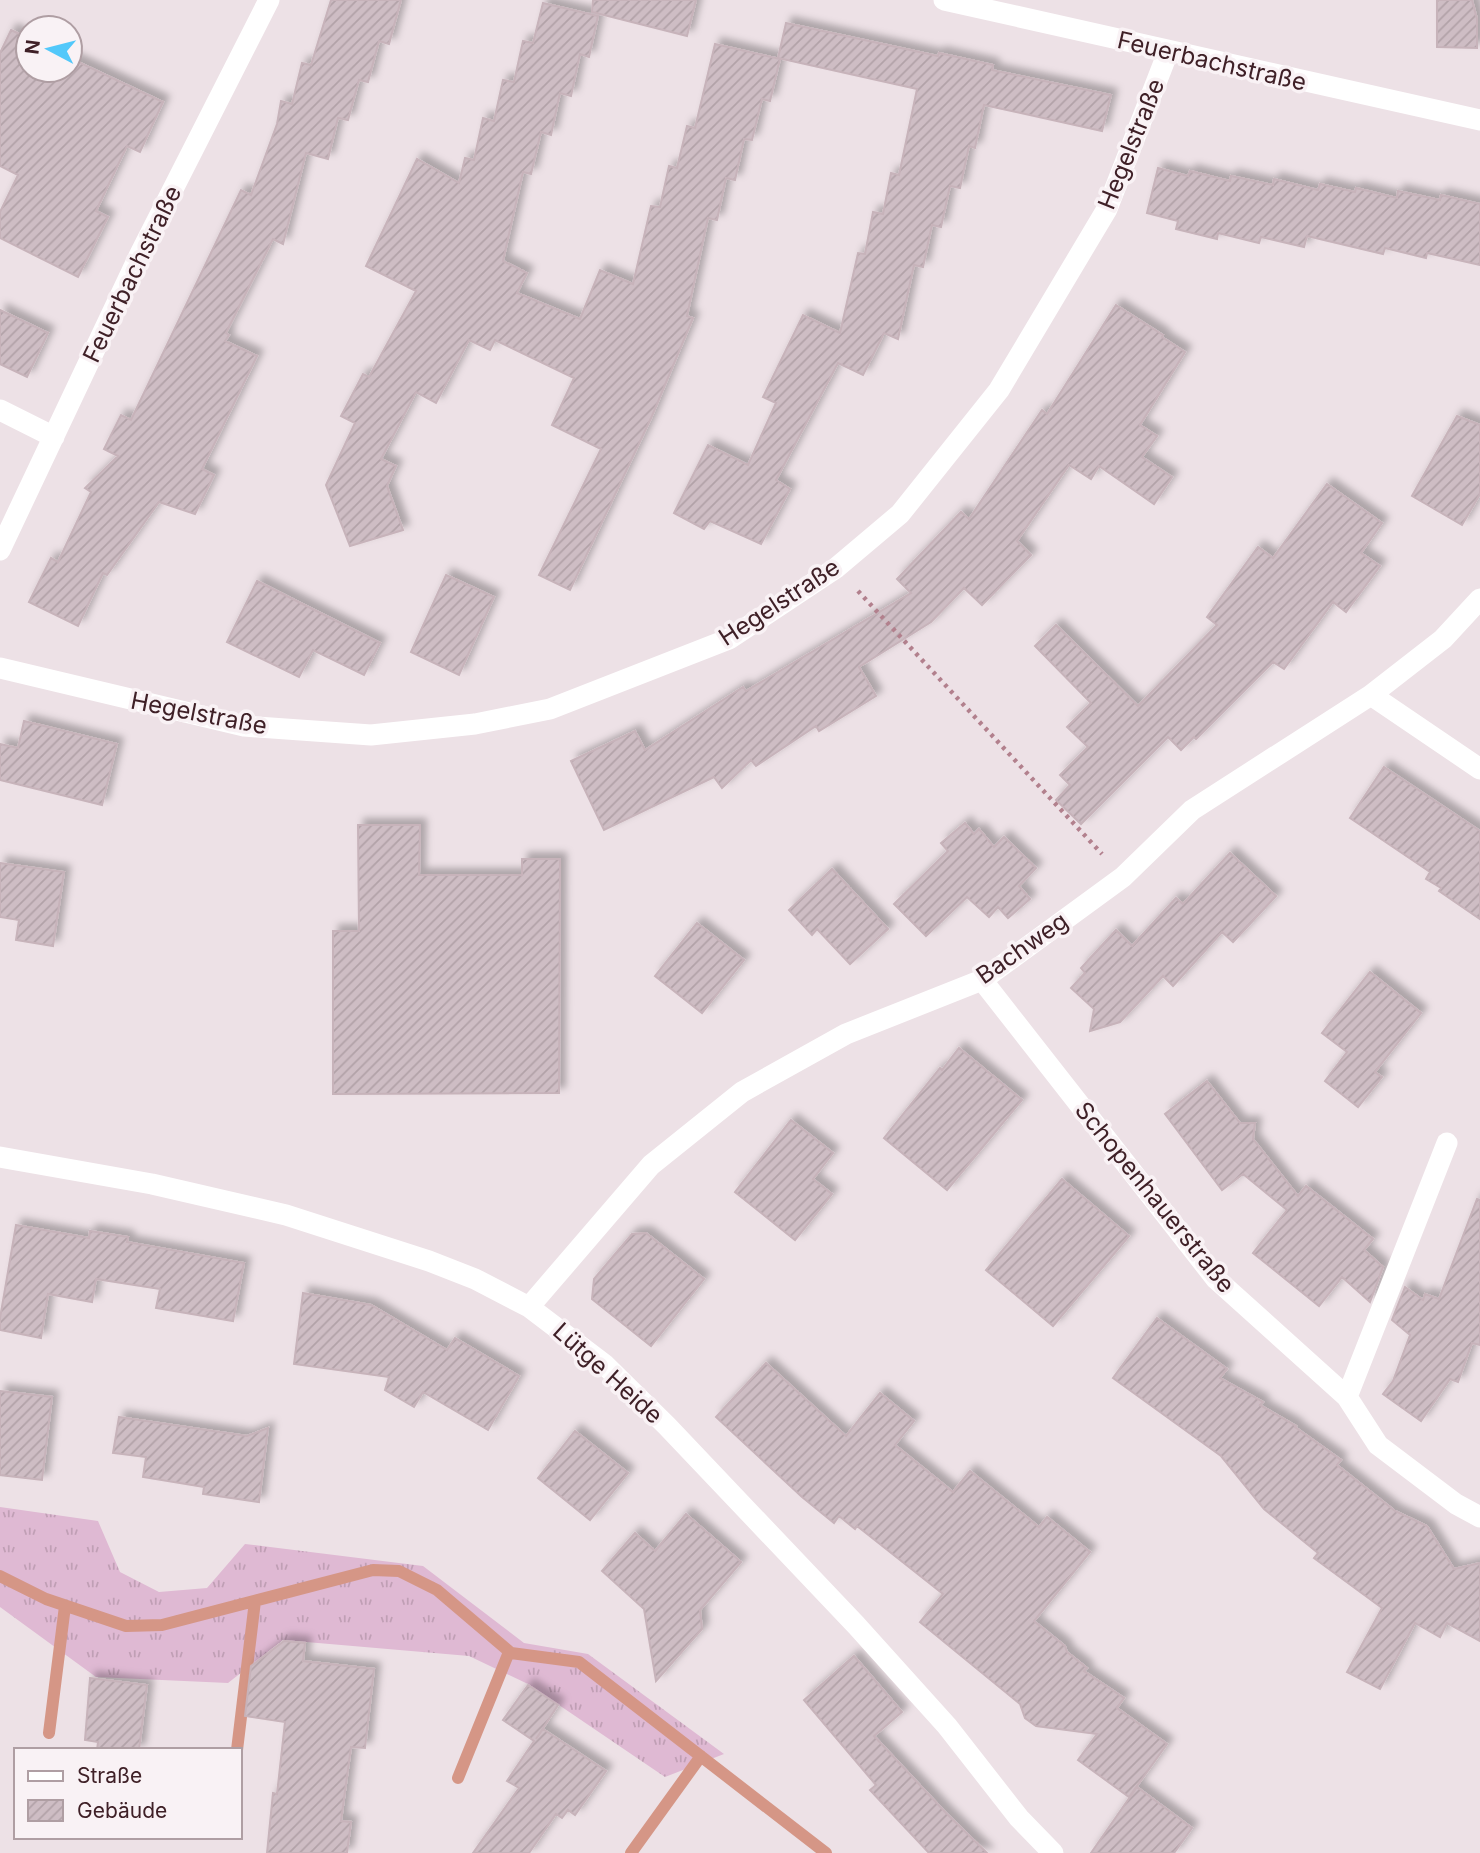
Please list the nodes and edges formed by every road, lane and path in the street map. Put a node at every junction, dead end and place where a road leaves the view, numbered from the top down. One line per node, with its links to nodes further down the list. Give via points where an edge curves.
1 (269, 0): 6 (street, Feuerbachstraße, via 140,254)
2 (944, 0): 3 (street, Feuerbachstraße)
3 (1168, 52): 4 (street, Feuerbachstraße); 8 (street, Hegelstraße, via 1107,209 999,390 900,514)
4 (1480, 120)
5 (0, 410): 6 (street)
6 (54, 437): 7 (street, Feuerbachstraße)
7 (0, 550)
8 (836, 568): 10 (street, Hegelstraße, via 729,639 550,709 475,724 371,735 244,726); 13 (path)
9 (1480, 599): 11 (street, Bachweg, via 1443,639)
10 (0, 667)
11 (1371, 695): 12 (street); 13 (street, Bachweg, via 1192,810)
12 (1480, 769)
13 (1123, 877): 14 (street, Bachweg)
14 (982, 980): 17 (street, Bachweg, via 846,1034 743,1092 651,1165); 18 (street, Schopenhauerstraße, via 1216,1279)
15 (1447, 1143): 18 (street)
16 (0, 1157): 17 (street, Lütge Heide, via 152,1184 286,1215 429,1261)
17 (529, 1307): 20 (street, Lütge Heide, via 604,1364 667,1426 856,1625)
18 (1347, 1397): 19 (street, Schopenhauerstraße, via 1378,1445)
19 (1480, 1517)
20 (1053, 1853)

